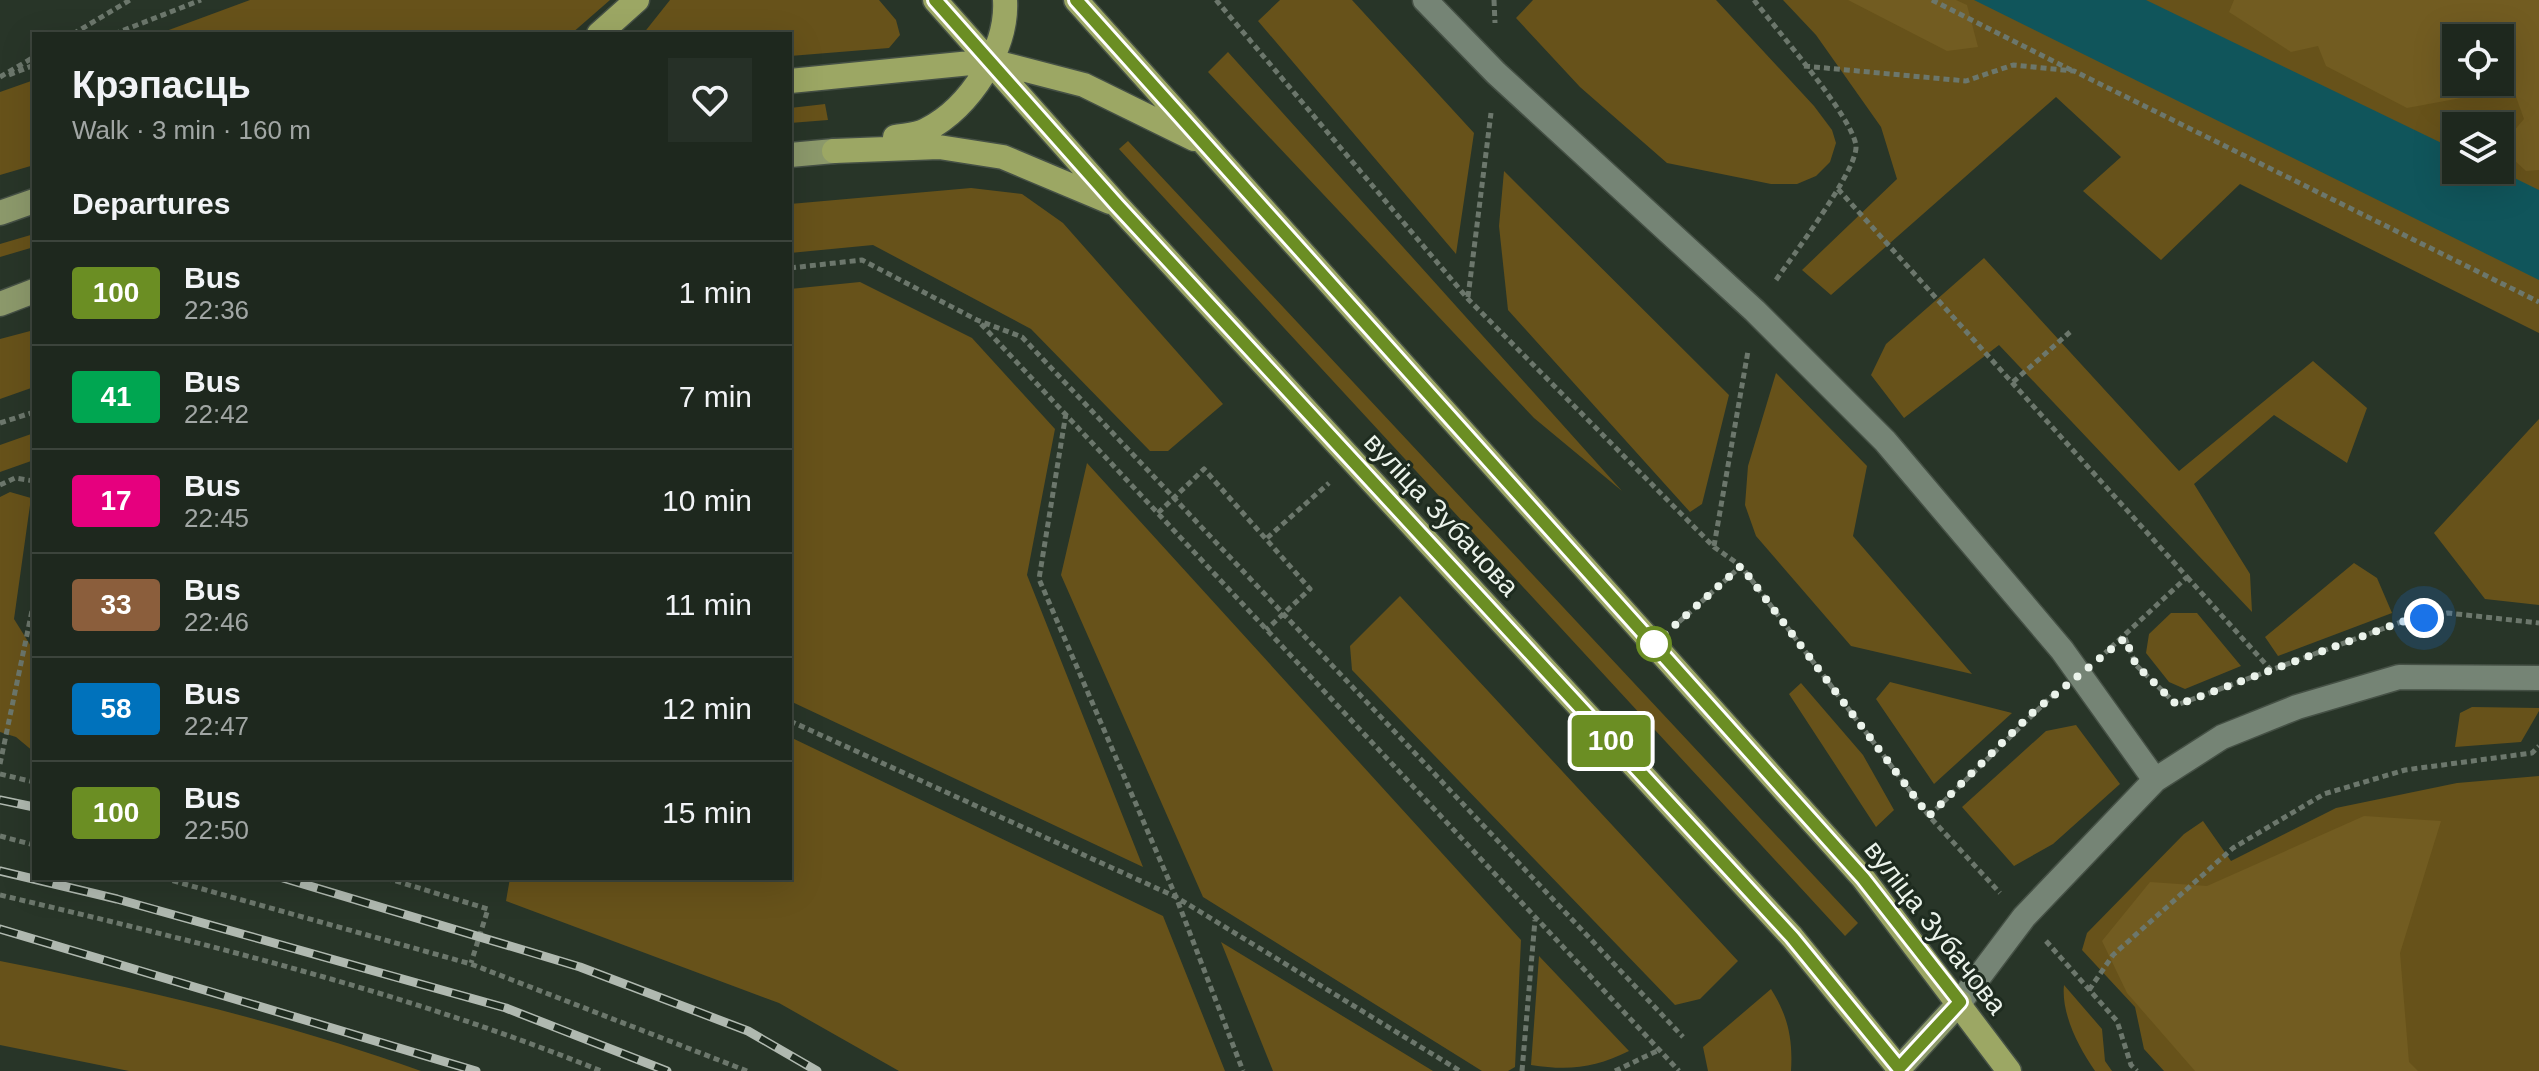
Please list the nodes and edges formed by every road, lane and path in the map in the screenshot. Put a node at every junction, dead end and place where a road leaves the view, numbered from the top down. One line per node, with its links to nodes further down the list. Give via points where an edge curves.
1 (130, 0): 14 (path)
2 (201, 0): 15 (path)
3 (637, 0): 16 (highway)
4 (935, 0): 18 (highway, вуліца Зубачова)
5 (1005, 0): 18 (highway, via 1006,22)
6 (1076, 0): 25 (highway, вуліца Зубачова)
7 (1216, 0): 13 (path)
8 (1226, 0): 13 (path)
9 (1425, 0): 22 (street)
10 (1494, 0): 22 (path)
11 (1754, 0): 20 (path)
12 (1932, 0): 21 (path)
13 (1223, 9): 34 (path)
14 (76, 32)
15 (119, 32)
16 (601, 32)
17 (32, 58): 23 (path)
18 (991, 61): 24 (highway); 25 (highway, via 1084,85); 26 (highway, via 957,107 926,131); 30 (highway, вуліца Зубачова)
19 (32, 66): 23 (path)
20 (1804, 66): 21 (path, via 1966,81 2013,65); 28 (path, via 1846,121 1856,147)
21 (2074, 71): 35 (path)
22 (1496, 73): 34 (path); 37 (street)
23 (0, 78)
24 (792, 81)
25 (1207, 145): 58 (highway, вуліца Зубачова)
26 (834, 151): 27 (main road); 30 (highway, via 939,147 1003,157)
27 (792, 155)
28 (1838, 189): 37 (path); 40 (path)
29 (32, 202): 31 (main road)
30 (1117, 205): 44 (highway, вуліца Зубачова)
31 (0, 213)
32 (792, 268): 38 (path, via 862,260)
33 (32, 292): 36 (main road)
34 (1468, 299): 50 (path)
35 (2539, 302)
36 (0, 304)
37 (1755, 311): 50 (path); 60 (street, via 1885,441)
38 (977, 320): 41 (path); 47 (path, via 1022,337)
39 (2070, 332): 40 (path)
40 (2013, 382): 52 (path)
41 (1066, 412): 48 (path); 75 (path, via 1039,579)
42 (32, 413): 43 (path)
43 (0, 423)
44 (1353, 462): 49 (path); 83 (highway, вуліца Зубачова, via 1792,937)
45 (32, 481): 46 (path, via 15,478)
46 (0, 485)
47 (1174, 498): 48 (path); 49 (path, via 1204,469); 54 (path)
48 (1158, 513): 56 (path)
49 (1267, 538): 54 (path, via 1310,589)
50 (1714, 547): 51 (path)
51 (1741, 566): 58 (path); 68 (path)
52 (2187, 577): 57 (path); 59 (path)
53 (32, 611): 64 (path)
54 (1283, 614): 56 (path); 81 (path)
55 (2539, 623): 59 (path, via 2448,613)
56 (1266, 630): 76 (path)
57 (2125, 638): 59 (path, via 2136,665 2177,705); 60 (path)
58 (1654, 644): 80 (highway, вуліца Зубачова, via 1863,878)
59 (2271, 670)
60 (2079, 673): 66 (street); 68 (path)
61 (2539, 678): 66 (street, via 2399,677 2297,707 2222,737)
62 (792, 722): 75 (path)
63 (2539, 746): 79 (path, via 2532,753 2405,770 2324,794 2233,848 2113,955)
64 (0, 764)
65 (0, 774): 67 (path)
66 (2155, 780): 80 (street, via 2024,917)
67 (32, 782)
68 (1929, 816): 71 (path)
69 (0, 836): 70 (path)
70 (32, 844)
71 (1973, 864)
72 (170, 880): 78 (path)
73 (393, 880): 78 (path, via 488,909)
74 (0, 895): 84 (path, via 275,961)
75 (1176, 897): 86 (path); 87 (path)
76 (1535, 920): 82 (path); 88 (path)
77 (2057, 953): 79 (path)
78 (471, 964): 85 (path)
79 (2089, 990): 92 (path, via 2117,1021)
80 (1960, 1002): 83 (main road); 91 (highway, вуліца Зубачова)
81 (1683, 1037)
82 (1659, 1050): 89 (path); 90 (path)
83 (1899, 1070)
84 (601, 1071)
85 (747, 1071)
86 (1243, 1071)
87 (1460, 1071)
88 (1522, 1071)
89 (1615, 1071)
90 (1679, 1071)
91 (2009, 1071)
92 (2137, 1071)

